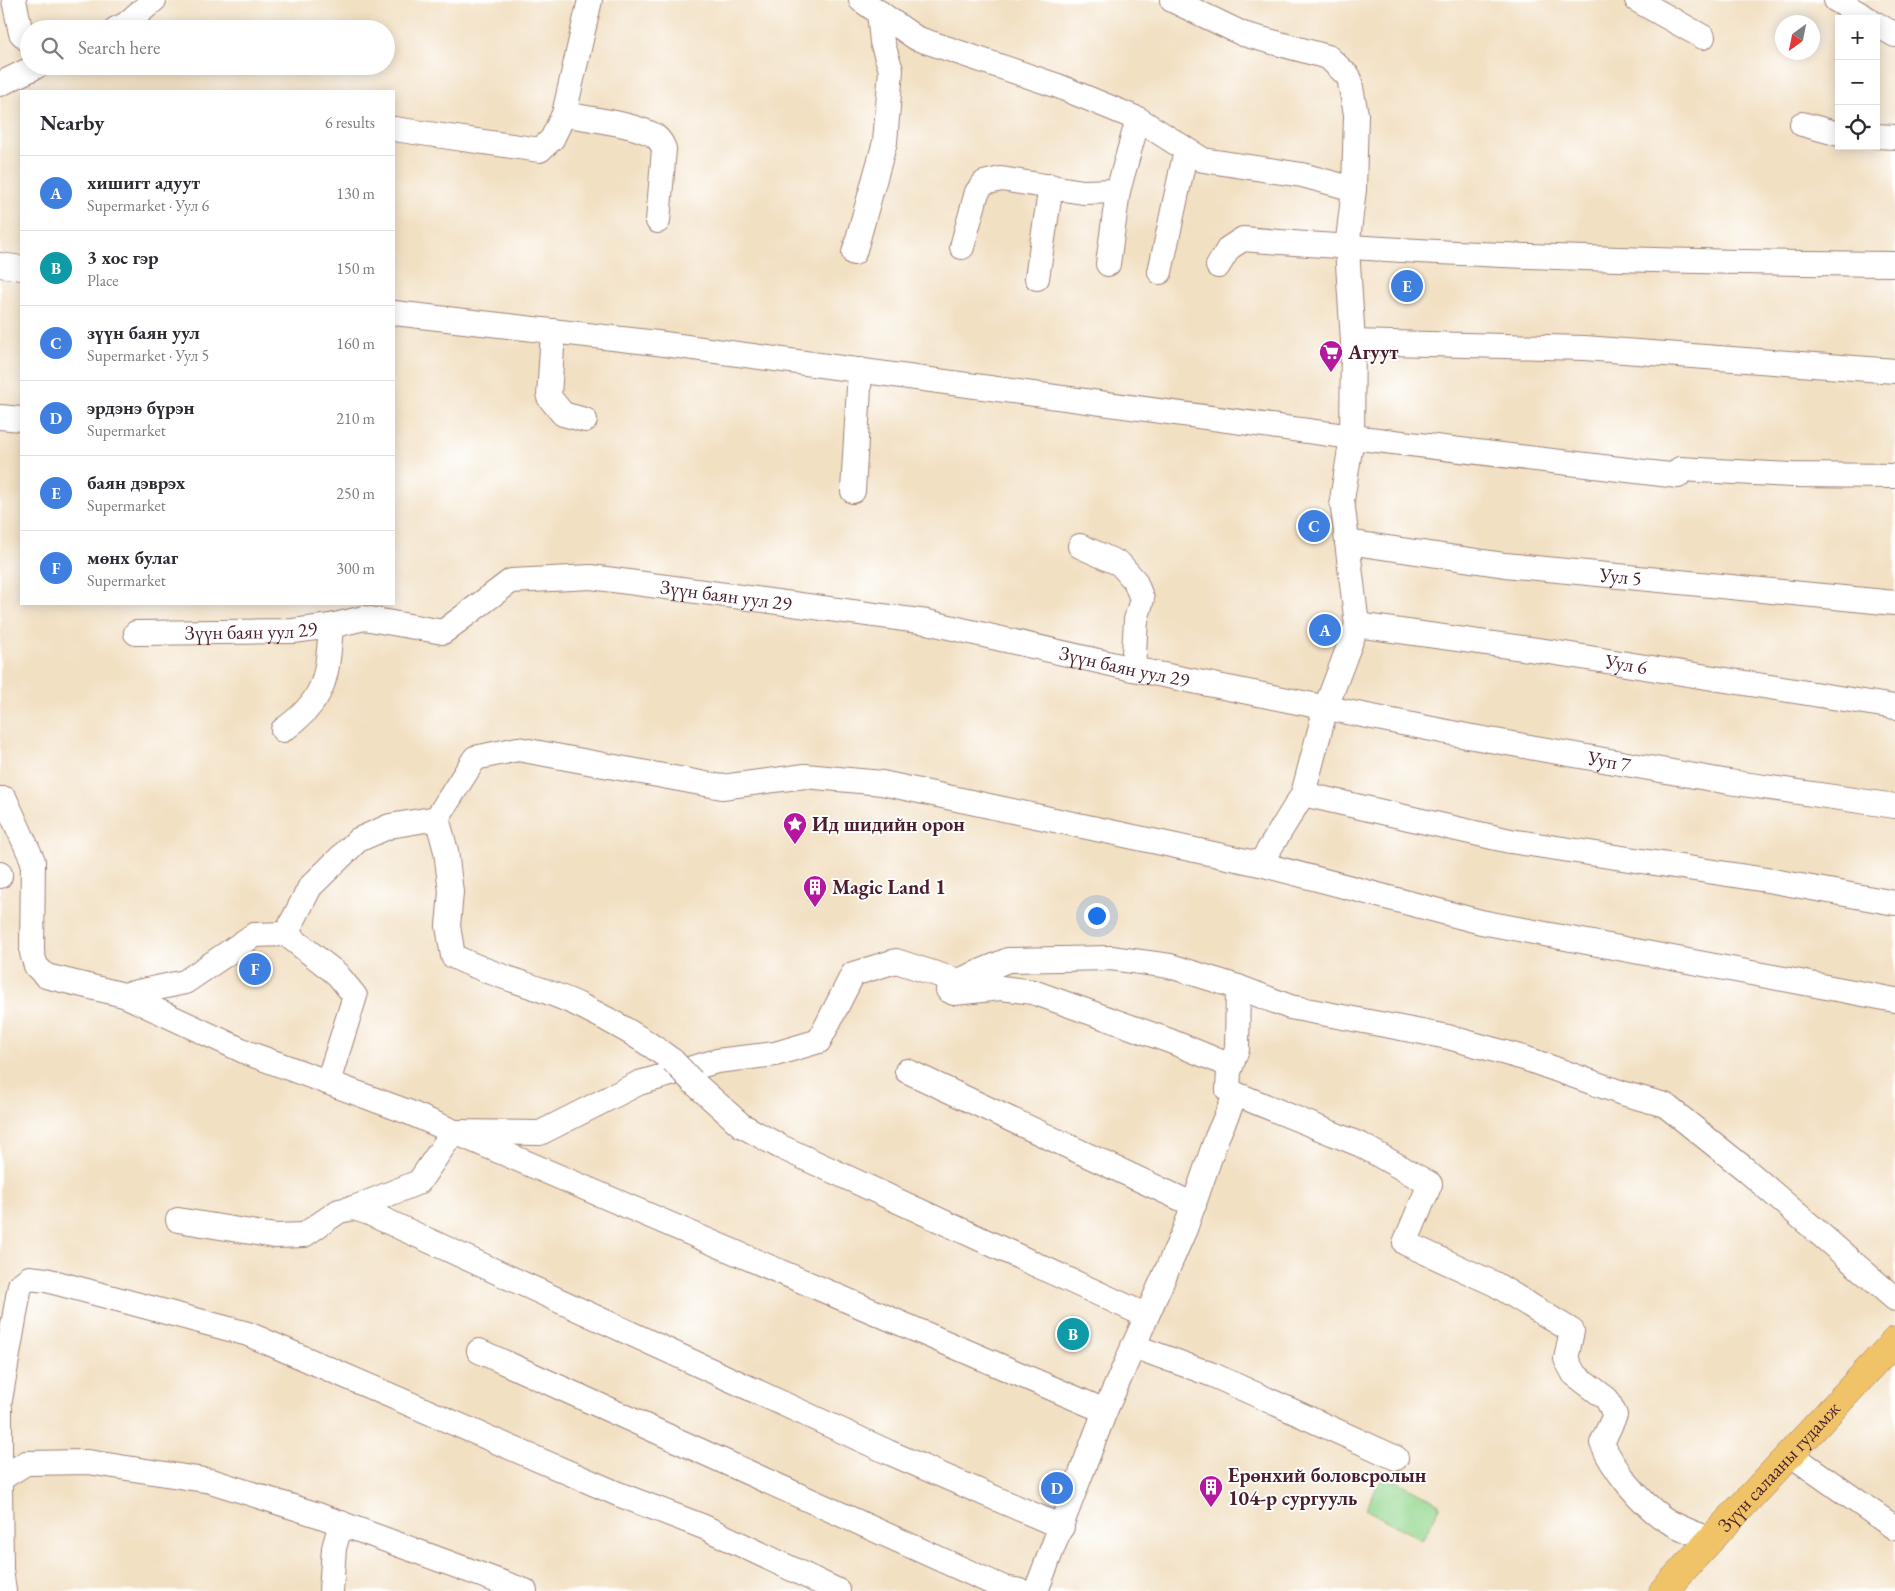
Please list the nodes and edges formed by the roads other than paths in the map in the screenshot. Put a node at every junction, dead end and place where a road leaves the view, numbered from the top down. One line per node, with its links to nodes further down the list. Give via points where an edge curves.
1 (14, 0): 10 (street)
2 (154, 0): 9 (street)
3 (590, 0): 16 (street)
4 (1172, 0): 25 (street, via 1243,34 1328,57 1349,77 1356,114)
5 (1637, 0): 13 (street)
6 (1836, 0): 8 (street)
7 (866, 4): 17 (street, via 916,38 1058,86); 30 (street, via 890,70 884,142)
8 (1861, 15)
9 (131, 20)
10 (20, 25)
11 (1880, 26): 12 (street)
12 (1895, 35)
13 (1703, 37)
14 (20, 74): 15 (street)
15 (0, 84)
16 (564, 114): 19 (street, via 552,139 540,150); 27 (street, via 634,128 661,141 664,149)
17 (1138, 119): 23 (street); 26 (street)
18 (1802, 124): 20 (street)
19 (395, 129)
20 (1835, 133)
21 (1880, 136): 22 (street)
22 (1895, 137)
23 (1186, 150): 25 (street, via 1203,160 1302,175); 36 (street)
24 (1051, 186): 26 (street, via 1083,192); 28 (street, via 1001,179 984,183 977,192); 37 (street)
25 (1354, 188): 29 (street)
26 (1118, 191): 31 (street)
27 (658, 221)
28 (962, 247)
29 (1347, 248): 32 (street, via 1710,262); 34 (street, via 1243,239 1229,248); 40 (street)
30 (854, 253)
31 (1108, 264)
32 (1895, 264)
33 (0, 265): 35 (street)
34 (1218, 266)
35 (20, 268)
36 (1160, 272)
37 (1038, 278)
38 (395, 313): 39 (street)
39 (553, 331): 41 (street); 45 (street, via 549,397 563,414)
40 (1353, 342): 42 (street, via 1584,348); 46 (street)
41 (860, 370): 46 (street); 48 (street)
42 (1895, 370)
43 (0, 417): 44 (street)
44 (20, 419)
45 (586, 420)
46 (1352, 437): 47 (street, via 1678,476 1680,469); 49 (street, via 1342,500)
47 (1895, 476)
48 (853, 491)
49 (1347, 542): 51 (street, Уул 5, via 1505,566); 52 (street)
50 (1080, 546): 55 (street, via 1120,564 1135,582 1142,599 1136,620)
51 (1895, 603)
52 (1356, 625): 56 (street); 57 (street, Уул 6, via 1552,652)
53 (331, 626): 54 (street, Зүүн баян уул 29, via 293,631); 55 (street, Зүүн баян уул 29, via 364,618 443,632 511,581 591,577 927,622); 58 (street, via 327,672 323,681 311,706)
54 (136, 633)
55 (1133, 669): 56 (street, Зүүн баян уул 29)
56 (1326, 707): 59 (street); 61 (street, Ууп 7, via 1467,736 1729,782)
57 (1895, 707)
58 (283, 730)
59 (1303, 794): 63 (street); 64 (street, via 1510,841)
60 (0, 799): 68 (street, via 5,799 33,861 32,953 36,966 46,976)
61 (1895, 806)
62 (437, 818): 63 (street, via 475,758 518,749 722,787 804,776 882,783); 65 (street, via 390,826 358,840 310,887); 79 (street, bridge, via 446,851 451,892 448,926 453,956 580,1005 625,1030 673,1061 741,1126 780,1147)
63 (1260, 864): 69 (street, via 1481,922)
64 (1895, 903)
65 (286, 934): 68 (street, via 254,935 184,982); 72 (street, via 337,974 355,996)
66 (864, 970): 67 (street, via 896,961 958,981 1008,960 1110,958 1170,966); 70 (street, via 921,979 954,993 1001,988 1033,992); 74 (street, via 853,974 820,1041 775,1054 717,1061 640,1083 540,1133)
67 (1238, 987): 70 (street, via 1237,1049); 78 (street, via 1290,1007 1448,1037 1666,1105)
68 (124, 995): 72 (street, via 248,1053)
69 (1895, 1000)
70 (1231, 1066): 73 (street, via 1228,1090)
71 (906, 1071): 75 (street)
72 (328, 1082): 74 (street)
73 (1236, 1094): 75 (street); 92 (street, via 1362,1145 1430,1184 1405,1242 1495,1284 1572,1331 1566,1359 1574,1374 1607,1399 1615,1415 1602,1443 1610,1461 1663,1518)
74 (453, 1132): 76 (street, via 420,1182); 85 (street)
75 (1194, 1205): 79 (street)
76 (354, 1208): 77 (street, via 339,1211 304,1235 275,1236); 90 (street, via 383,1218 888,1452)
77 (178, 1220)
78 (1895, 1299)
79 (1145, 1315): 81 (street)
80 (1895, 1341): 86 (main road, Зүүн салааны гудамж)
81 (1133, 1346): 85 (street); 87 (street, via 1213,1375)
82 (479, 1351): 97 (street, via 1004,1588)
83 (0, 1400): 96 (street, via 20,1285 29,1278 46,1280 248,1334 618,1494 704,1527)
84 (0, 1408): 88 (street)
85 (1105, 1411): 90 (street)
86 (1790, 1454): 91 (street); 92 (main road, Зүүн салааны гудамж)
87 (1396, 1458)
88 (0, 1480): 89 (street, via 26,1463 88,1462 211,1481); 93 (street)
89 (341, 1523): 94 (street, via 334,1548); 95 (street)
90 (1062, 1527): 98 (street)
91 (1895, 1528)
92 (1709, 1539): 99 (main road, Зүүн салааны гудамж)
93 (2, 1576)
94 (331, 1591)
95 (525, 1591)
96 (838, 1591)
97 (1021, 1591)
98 (1036, 1591)
99 (1662, 1591)

